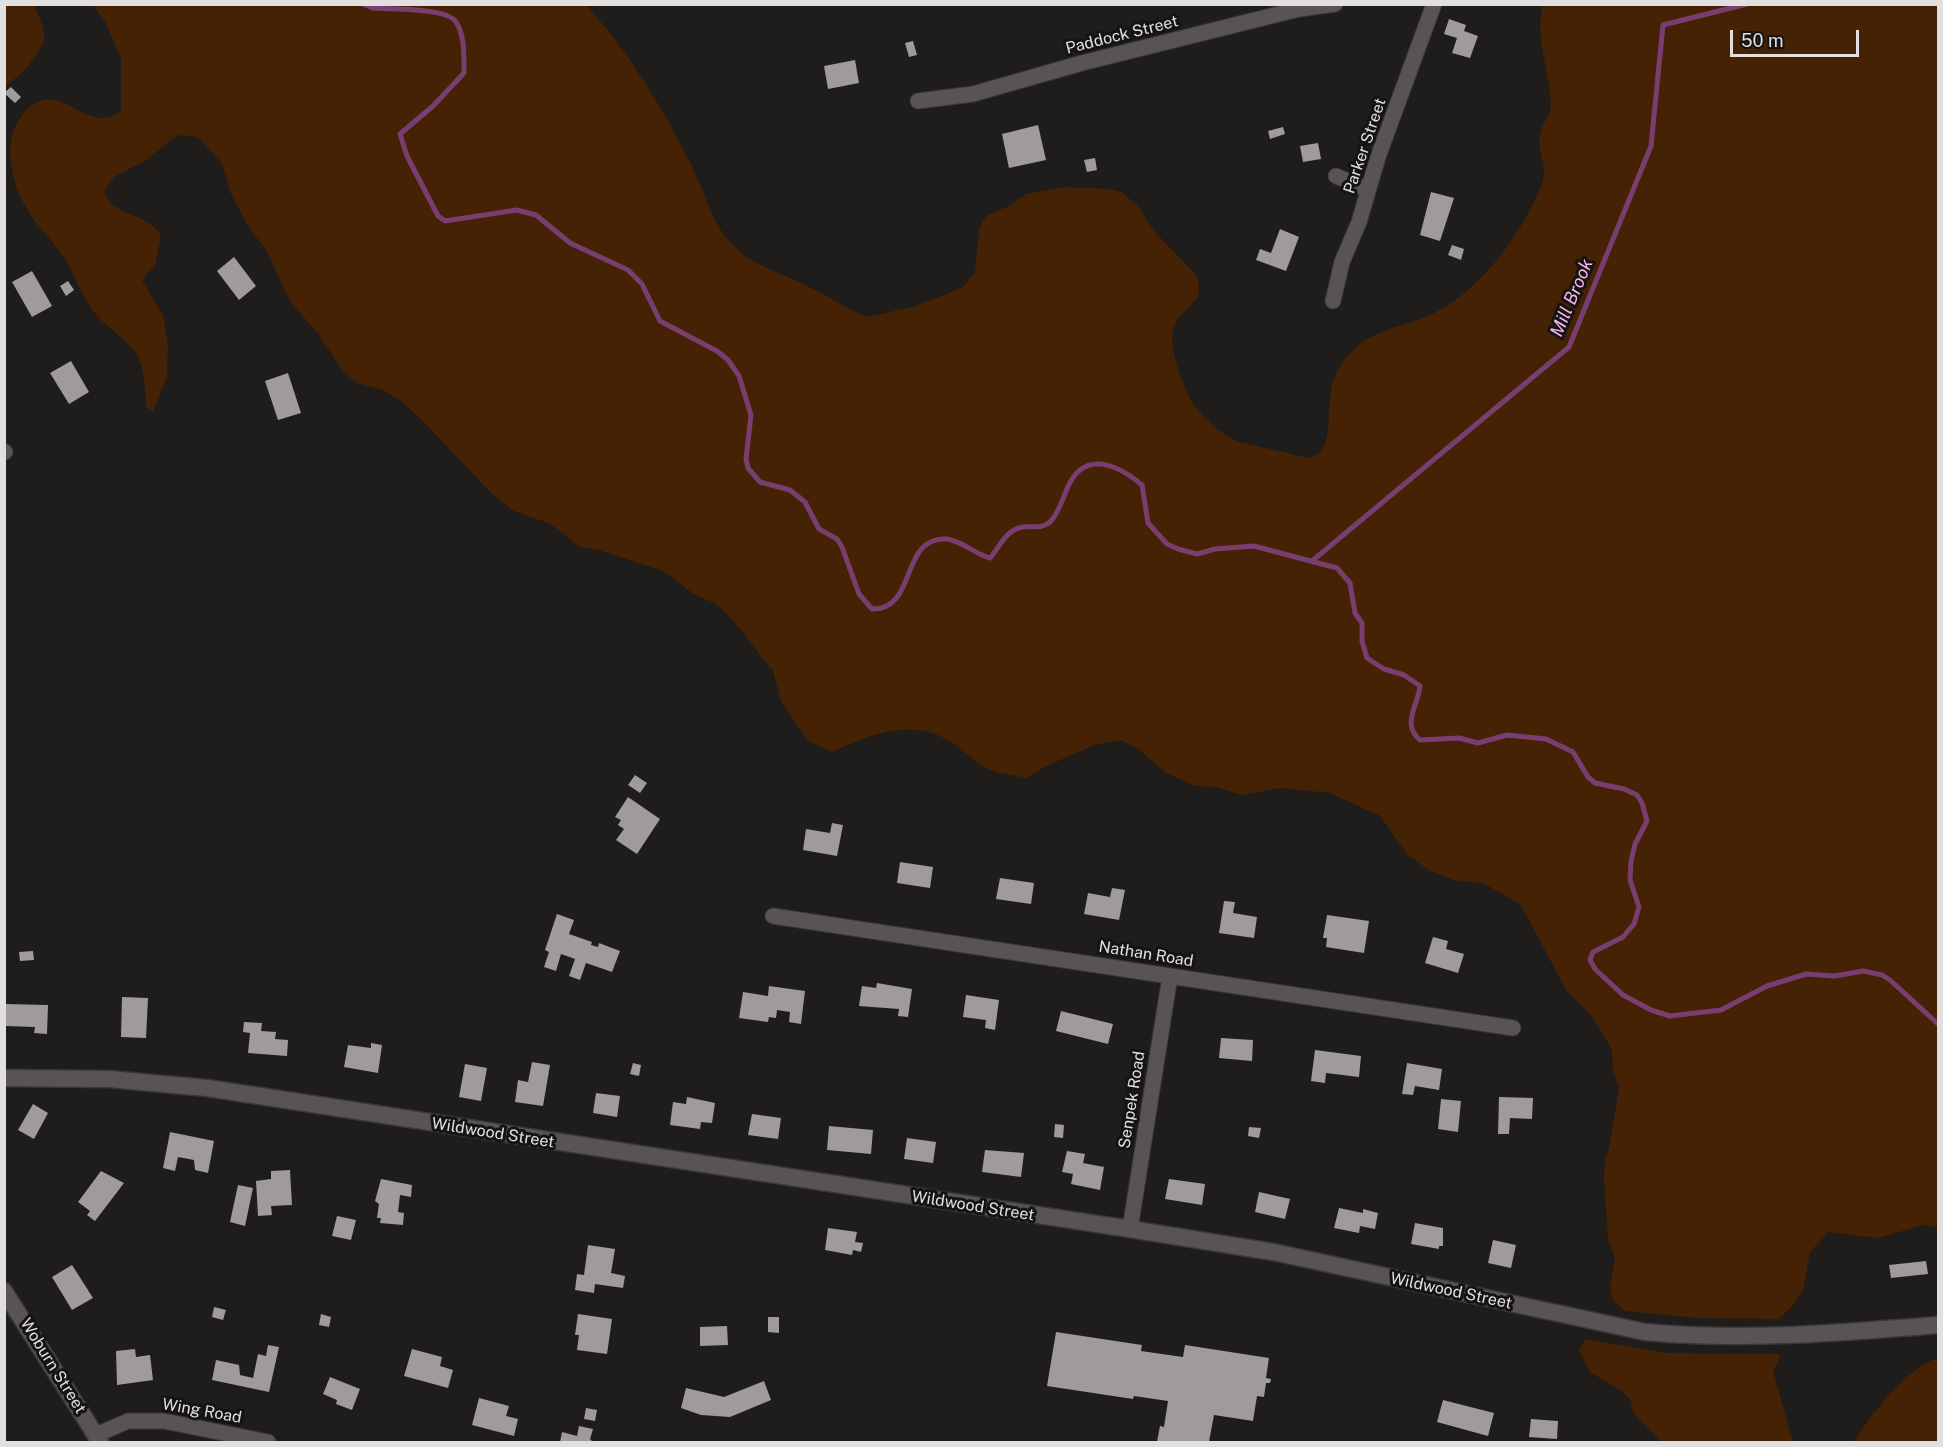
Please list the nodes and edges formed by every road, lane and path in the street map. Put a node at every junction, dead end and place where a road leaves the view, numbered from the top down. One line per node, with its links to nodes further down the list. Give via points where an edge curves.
1 (1335, 4): 3 (street, Paddock Street, via 1299,9 973,94)
2 (1434, 4): 5 (street, Parker Street)
3 (918, 101)
4 (1336, 176): 5 (street)
5 (1368, 190): 6 (street, Parker Street, via 1342,262)
6 (1333, 301)
7 (773, 916): 8 (street, Nathan Road)
8 (1170, 976): 9 (street, Nathan Road); 11 (street, Senpek Road)
9 (1513, 1028)
10 (4, 1078): 11 (street, Wildwood Street, via 109,1079 207,1088)
11 (1130, 1229): 13 (street, Wildwood Street, via 1273,1252 1645,1332 1760,1337)
12 (4, 1291): 14 (street, Woburn Street)
13 (1938, 1325)
14 (98, 1439): 15 (street, Wing Road, via 128,1421 164,1421)
15 (268, 1443)

